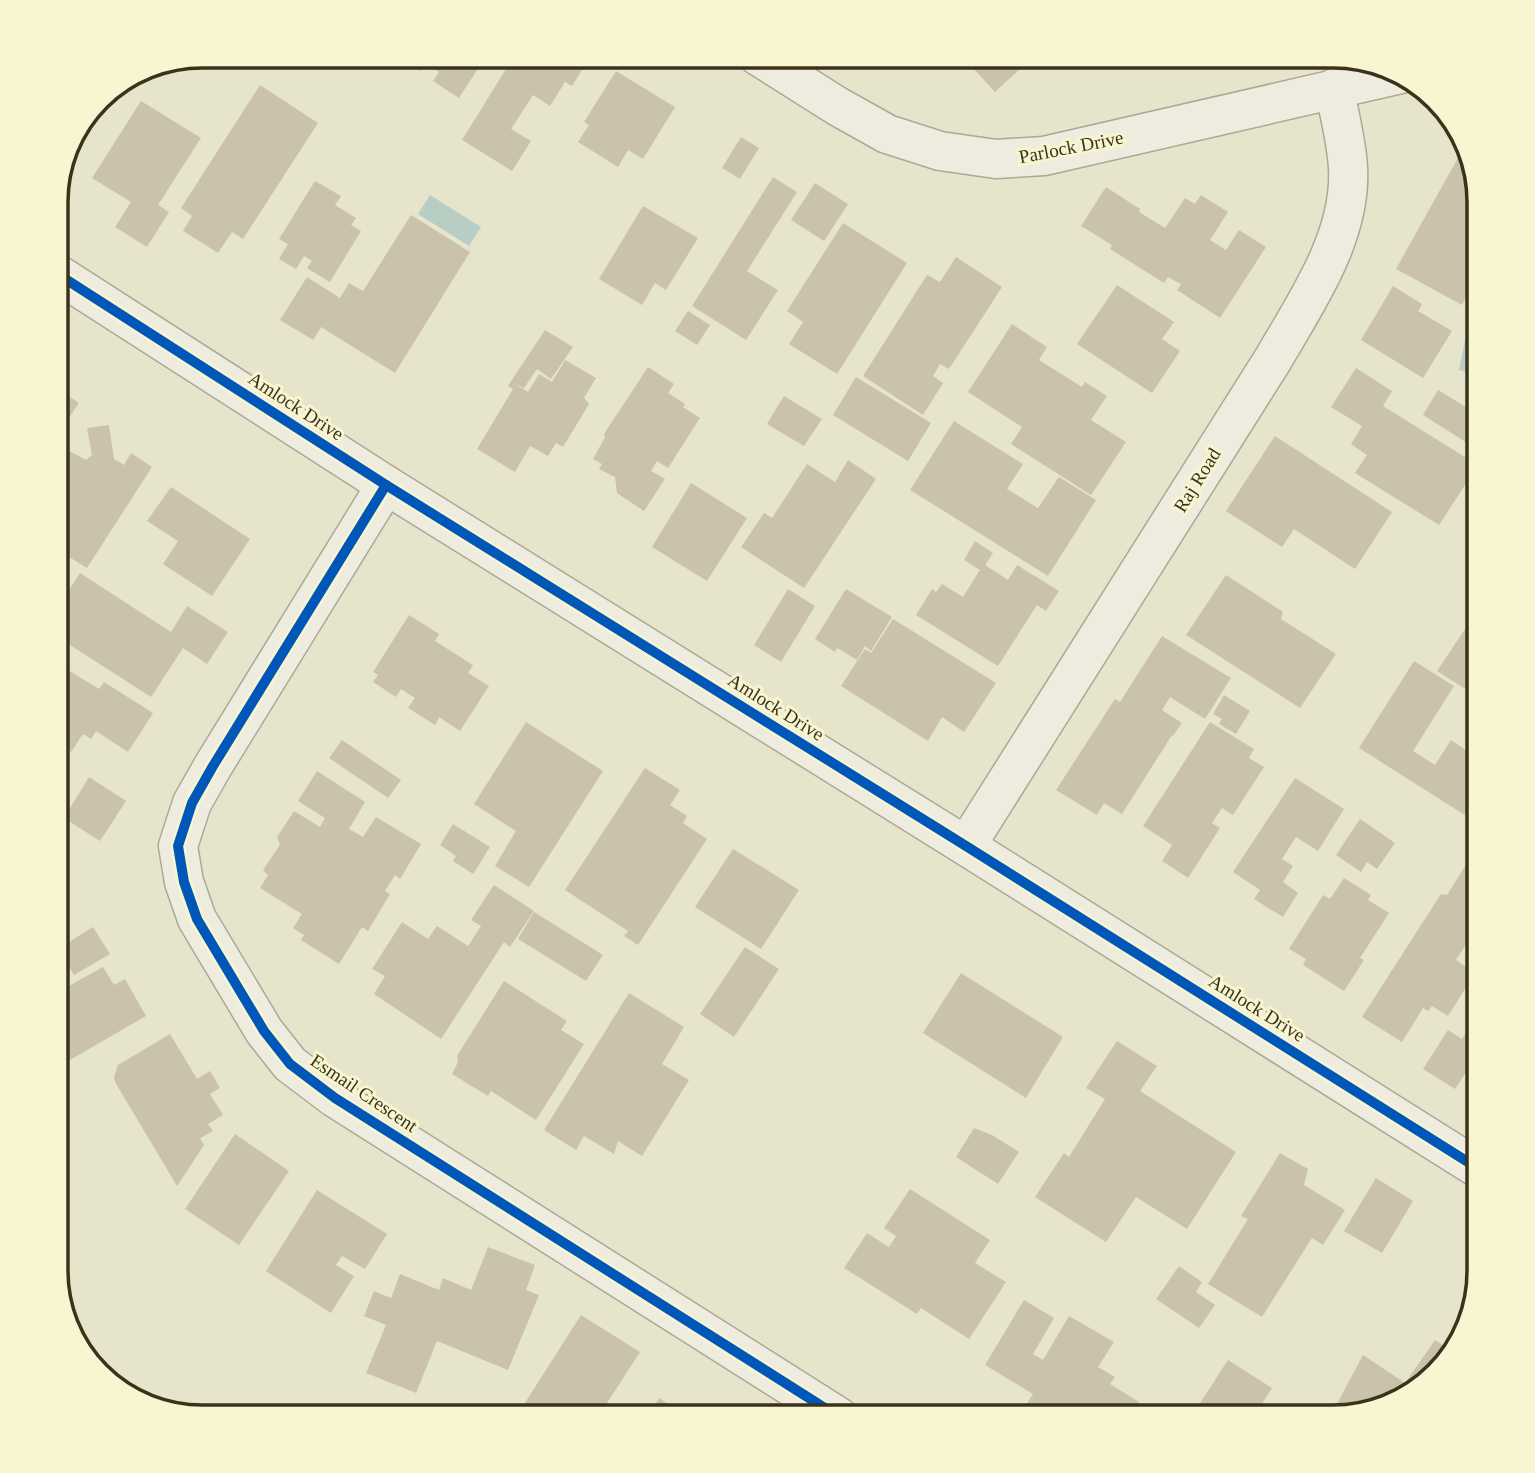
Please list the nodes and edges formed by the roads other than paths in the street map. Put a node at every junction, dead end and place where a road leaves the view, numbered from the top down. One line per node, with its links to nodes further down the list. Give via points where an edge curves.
1 (778, 68): 3 (street, Parlock Drive, via 887,134 940,151 996,159 1044,156)
2 (1383, 78): 3 (street, Parlock Drive)
3 (1335, 88): 6 (street, Raj Road, via 1348,166 1348,199 1314,289)
4 (69, 281): 5 (street, Amlock Drive)
5 (386, 485): 6 (street, Amlock Drive); 8 (street, Esmail Crescent, via 192,803 178,846 197,919 264,1031 290,1064 346,1105)
6 (966, 846): 7 (street, Amlock Drive)
7 (1467, 1161)
8 (820, 1405)

